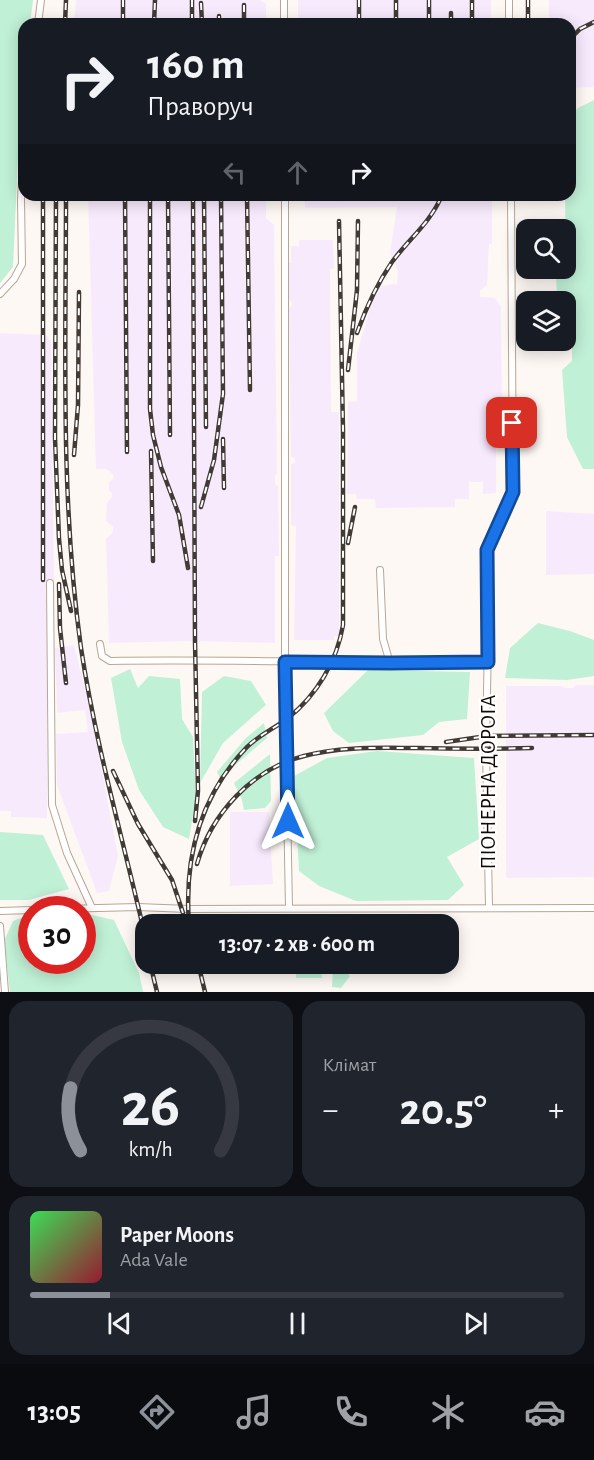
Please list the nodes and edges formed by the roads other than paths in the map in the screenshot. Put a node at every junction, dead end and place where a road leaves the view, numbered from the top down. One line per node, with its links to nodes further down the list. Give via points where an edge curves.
1 (40, 0): 4 (street)
2 (284, 0): 5 (street)
3 (509, 0): 6 (street)
4 (38, 18)
5 (284, 18)
6 (509, 18)
7 (21, 201): 10 (street, via 22,264)
8 (285, 201): 14 (street)
9 (511, 201): 15 (street, ПІОНЕРНА ДОРОГА, via 513,492 487,550)
10 (0, 294)
11 (380, 570): 16 (street, via 383,639)
12 (50, 583): 17 (street, via 52,805 67,853)
13 (100, 644): 14 (street, via 102,656 110,661)
14 (285, 662): 16 (street); 20 (street)
15 (488, 662): 16 (street); 18 (street, ПІОНЕРНА ДОРОГА)
16 (390, 663)
17 (87, 896)
18 (489, 907): 20 (street); 21 (street)
19 (96, 908): 20 (street)
20 (289, 908)
21 (594, 908)
22 (18, 910): 23 (street)
23 (0, 911)
24 (0, 926): 25 (street)
25 (5, 992)

